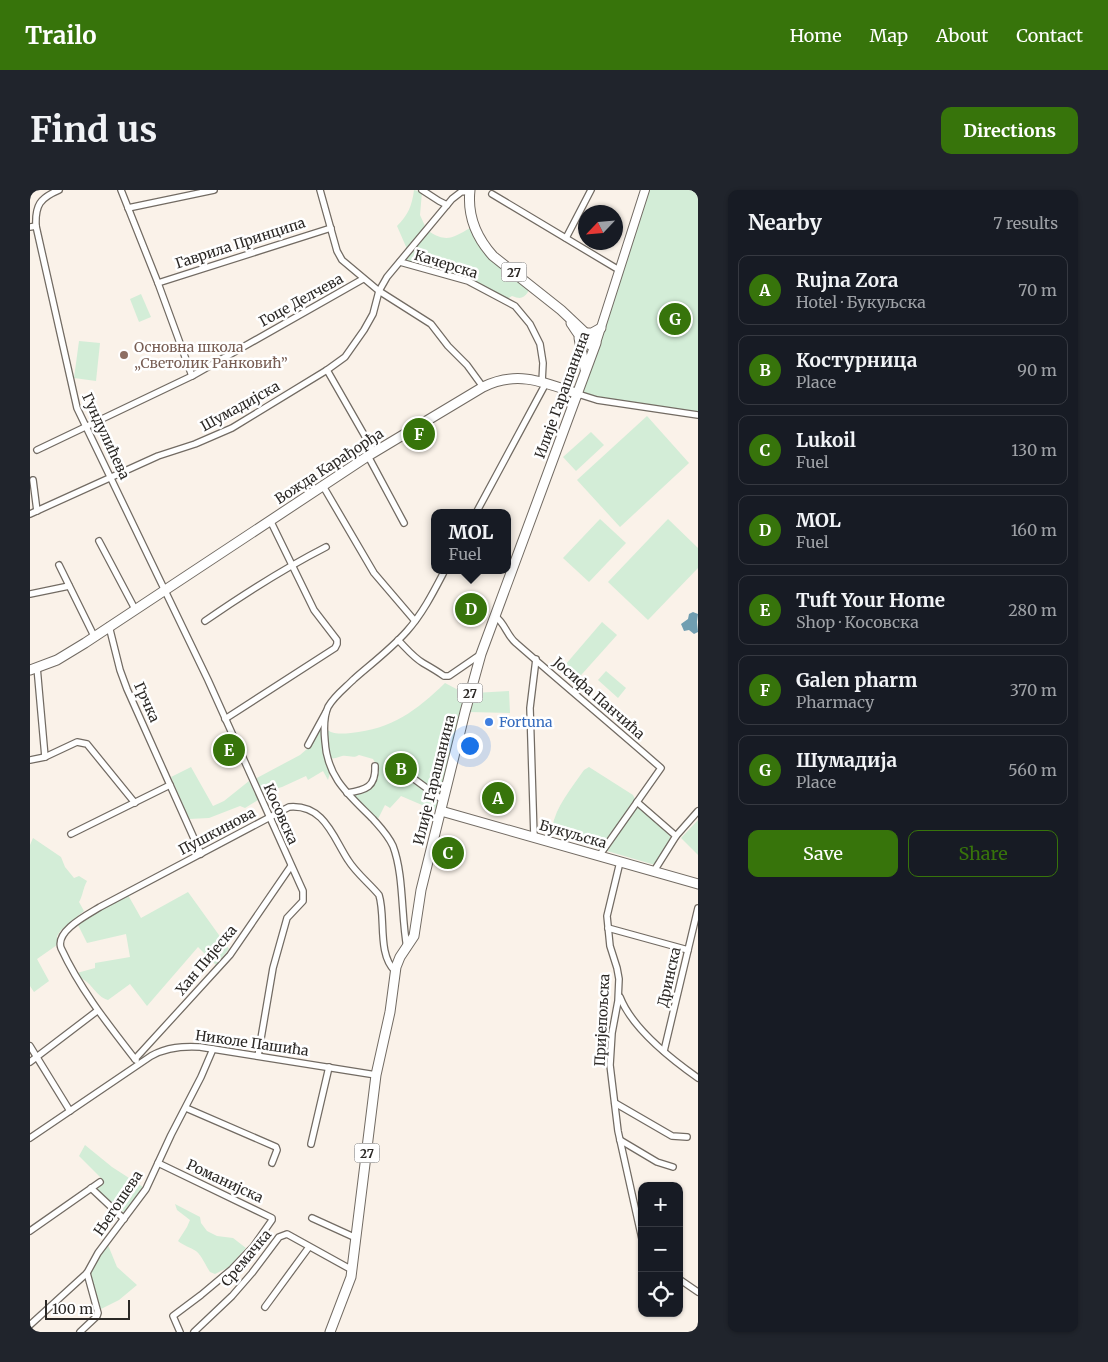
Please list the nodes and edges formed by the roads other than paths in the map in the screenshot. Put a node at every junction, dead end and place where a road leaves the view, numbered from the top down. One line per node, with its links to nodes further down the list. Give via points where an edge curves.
1 (59, 190): 12 (street, via 40,202)
2 (121, 190): 11 (street)
3 (214, 190): 11 (street)
4 (320, 190): 13 (street)
5 (422, 190): 10 (street)
6 (591, 190): 14 (street)
7 (645, 190): 16 (street, Илије Гарашанина)
8 (470, 191): 10 (street, Шумадијска, via 461,192); 21 (main road, 27, via 468,202 472,221 486,247 561,310)
9 (492, 194): 14 (street)
10 (447, 205): 15 (street, Шумадијска)
11 (128, 208): 18 (street)
12 (33, 226): 30 (street, Гундулићева, via 74,399)
13 (330, 228): 17 (street, via 339,256); 18 (street, Гаврила Принципа)
14 (566, 238): 16 (street)
15 (400, 262): 19 (street, Шумадијска); 26 (street, Качерска, via 468,281 515,306 530,324 540,344)
16 (620, 270): 20 (street, Илије Гарашанина)
17 (363, 279): 19 (street); 25 (street, Гоце Делчева)
18 (158, 283): 25 (street)
19 (379, 291): 23 (street, Шумадијска, via 373,314 364,330 344,356); 27 (street, via 431,324)
20 (601, 328): 21 (main road); 22 (street, Илије Гарашанина)
21 (582, 335): 22 (main road, 27, via 586,343); 24 (main road, 27)
22 (595, 345): 24 (main road, Илије Гарашанина)
23 (327, 370): 32 (street); 33 (street, Шумадијска, via 232,428)
24 (585, 372): 28 (main road, Илије Гарашанина / 27)
25 (192, 376): 30 (street, Гоце Делчева)
26 (544, 383): 27 (main road, Вожда Карађорђа, via 512,378); 28 (main road, Вожда Карађорђа); 36 (street)
27 (483, 387): 32 (main road, Вожда Карађорђа)
28 (578, 394): 29 (street, via 591,399); 45 (main road, Илије Гарашанина / 27)
29 (698, 415)
30 (86, 427): 31 (street, Гоце Делчева); 33 (street, Гундулићева)
31 (36, 450)
32 (371, 454): 35 (main road, Вожда Карађорђа); 40 (street)
33 (111, 477): 37 (street, Шумадијска); 49 (street, Гундулићева)
34 (33, 480): 37 (street)
35 (323, 486): 39 (main road, Вожда Карађорђа); 54 (street, via 374,573)
36 (478, 509)
37 (38, 511): 38 (street, Шумадијска)
38 (30, 514)
39 (270, 520): 43 (street); 49 (main road, Вожда Карађорђа)
40 (404, 523)
41 (99, 540): 51 (street)
42 (326, 547): 43 (street)
43 (292, 564): 53 (street); 62 (street, via 314,610 337,644)
44 (59, 565): 48 (street)
45 (511, 573)
46 (444, 574): 54 (street)
47 (511, 574): 52 (main road, Илије Гарашанина / 27)
48 (69, 586): 50 (street); 56 (street)
49 (165, 589): 51 (main road, Вожда Карађорђа); 62 (street, Косовска)
50 (30, 594)
51 (135, 609): 55 (main road, Вожда Карађорђа)
52 (495, 616): 58 (main road, Илије Гарашанина / 27); 59 (street, Јосифа Панчића, via 513,642)
53 (205, 621)
54 (415, 621): 57 (street)
55 (109, 626): 56 (main road, Вожда Карађорђа); 68 (street, Грчка, via 127,689)
56 (94, 636): 60 (main road, Вожда Карађорђа, via 57,660)
57 (398, 640): 58 (street, via 421,662 444,676 449,676); 61 (street, via 337,694)
58 (481, 654): 70 (main road, Илије Гарашанина / 27)
59 (536, 659): 71 (street, Јосифа Панчића, via 661,768); 78 (street, via 530,708)
60 (33, 669): 64 (street)
61 (328, 708): 63 (street); 69 (street, via 325,736 328,764)
62 (225, 719): 75 (street, Косовска)
63 (308, 745)
64 (45, 757): 65 (street); 72 (street, via 77,742 87,744)
65 (30, 760)
66 (375, 766): 69 (street, via 372,784)
67 (406, 773): 70 (street)
68 (170, 785): 72 (street); 79 (street, Грчка)
69 (347, 793): 87 (street, via 381,828 394,849)
70 (444, 801): 73 (main road, Илије Гарашанина / 27)
71 (637, 802): 77 (street); 80 (street)
72 (135, 803): 76 (street)
73 (441, 811): 78 (main road, Букуљска); 87 (main road, Илије Гарашанина / 27, via 421,890 414,936)
74 (698, 811): 77 (street)
75 (269, 817): 79 (street, Пушкинова); 82 (street, Косовска); 89 (street, Пушкинова, via 294,806 313,813 329,826 348,860 379,895 388,960)
76 (71, 834)
77 (676, 836): 83 (street)
78 (534, 837): 80 (main road, Букуљска)
79 (202, 854): 91 (street, Пушкинова, via 119,896 78,921 62,935 60,945 80,986)
80 (599, 856): 81 (main road, Букуљска)
81 (620, 862): 83 (main road, Букуљска); 86 (street, Пријепољска, via 607,916)
82 (291, 866): 95 (street, Косовска, via 304,897 287,918 273,968); 97 (street, Хан Пијеска, via 230,955)
83 (654, 871): 84 (main road, Букуљска)
84 (698, 884)
85 (698, 908): 88 (street, Дринска)
86 (608, 928): 88 (street); 90 (street, Пријепољска, via 617,968)
87 (407, 948): 89 (main road, Илије Гарашанина / 27)
88 (688, 950): 94 (street, Дринска)
89 (395, 971): 101 (main road, Илије Гарашанина / 27)
90 (618, 993): 94 (street, via 637,1025); 103 (street, Пријепољска, via 610,1065)
91 (97, 1011): 96 (street); 97 (street)
92 (30, 1046): 96 (street)
93 (213, 1049): 95 (street, Николе Пашића); 99 (street, Николе Пашића, via 172,1048); 104 (street, Његошева)
94 (664, 1051): 102 (street)
95 (258, 1056): 100 (street, Николе Пашића)
96 (36, 1057): 98 (street); 105 (street)
97 (134, 1058): 99 (street)
98 (30, 1062)
99 (138, 1064): 105 (street, Николе Пашића)
100 (329, 1067): 101 (street, Николе Пашића); 109 (street)
101 (376, 1075): 119 (main road, Илије Гарашанина / 27)
102 (698, 1078)
103 (615, 1103): 107 (street, via 672,1136); 108 (street, Пријепољска)
104 (186, 1108): 110 (street, Његошева); 111 (street, via 276,1147)
105 (70, 1111): 106 (street, Николе Пашића)
106 (30, 1138)
107 (687, 1138)
108 (620, 1140): 112 (street); 117 (street, Пријепољска)
109 (311, 1144)
110 (158, 1163): 116 (street, Његошева, via 146,1189); 128 (street, Романијска, via 272,1218 253,1248 232,1269 172,1316)
111 (272, 1163)
112 (673, 1167)
113 (100, 1182): 114 (street)
114 (91, 1188): 116 (street); 118 (street)
115 (312, 1218): 119 (street)
116 (124, 1219): 122 (street, Његошева)
117 (639, 1227)
118 (30, 1231)
119 (356, 1238): 121 (main road, Илије Гарашанина / 27)
120 (309, 1247): 121 (street, Сремачка); 125 (street); 129 (street, Сремачка, via 287,1234 281,1236 232,1296)
121 (352, 1270): 130 (main road, Илије Гарашанина / 27)
122 (86, 1273): 126 (street, Његошева); 127 (street, via 98,1313)
123 (683, 1282): 124 (street)
124 (698, 1292)
125 (265, 1307)
126 (30, 1325)
127 (80, 1332)
128 (180, 1332)
129 (194, 1332)
130 (330, 1332)

